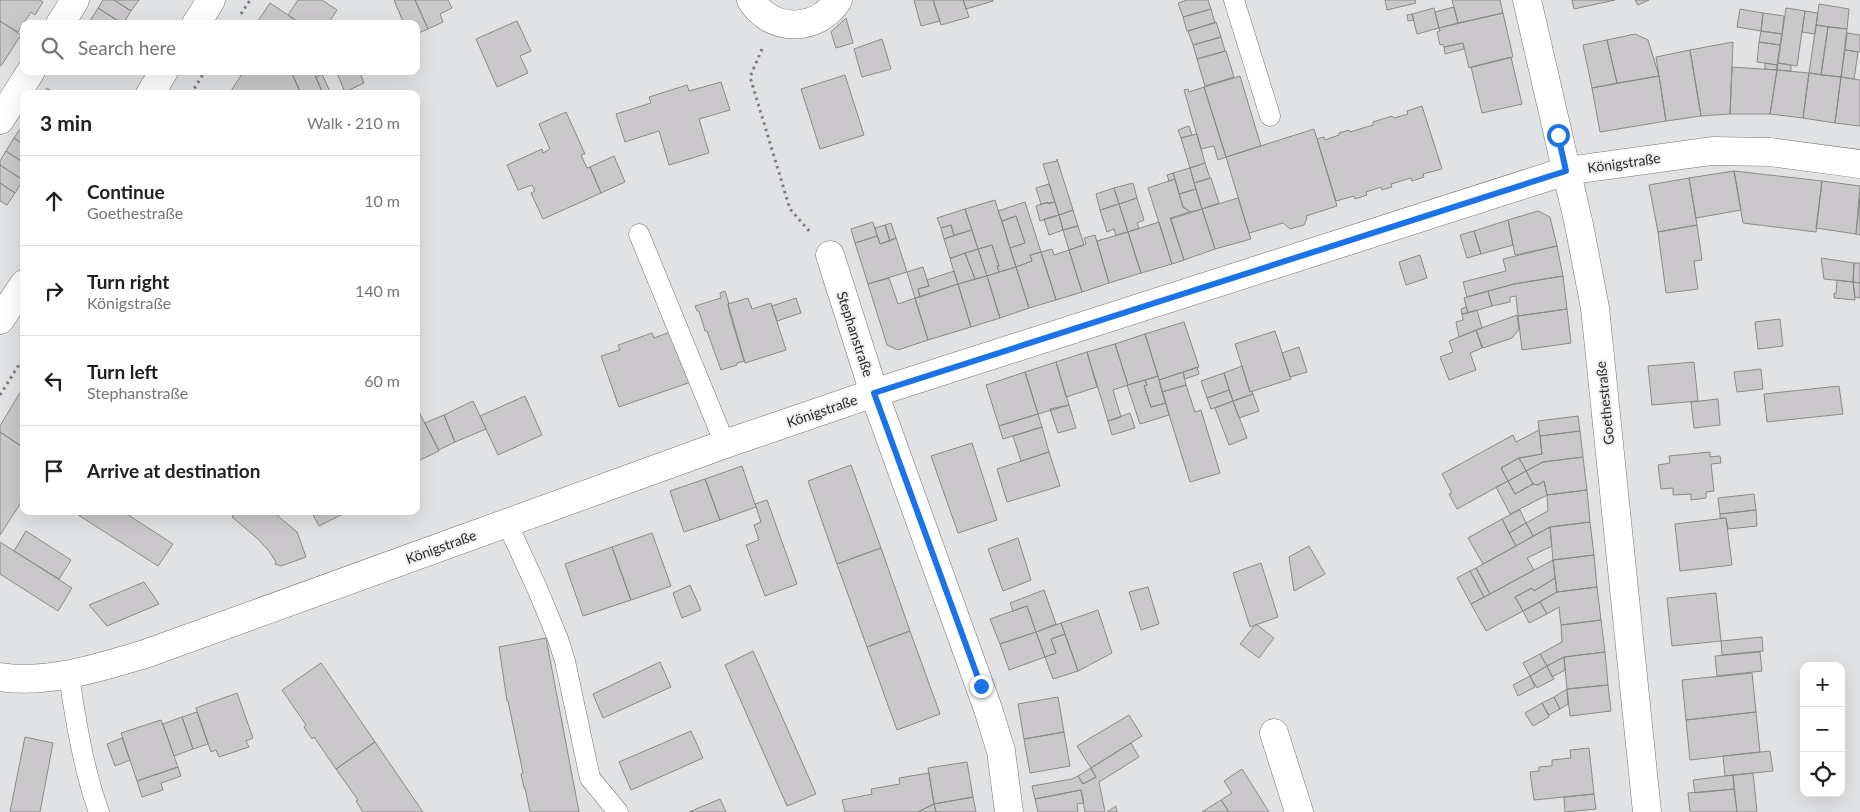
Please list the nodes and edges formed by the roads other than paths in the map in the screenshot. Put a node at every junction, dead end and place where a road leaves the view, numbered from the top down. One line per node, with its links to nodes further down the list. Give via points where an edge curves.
1 (75, 0): 7 (street)
2 (211, 0): 8 (street)
3 (751, 0): 4 (street, via 773,21 787,25 806,23 826,14)
4 (838, 0)
5 (1234, 0): 12 (lane)
6 (1527, 0): 15 (street, Goethestraße)
7 (62, 20)
8 (198, 20)
9 (28, 75): 13 (street)
10 (162, 75): 11 (street)
11 (152, 90)
12 (1270, 116)
13 (0, 120)
14 (1860, 164): 15 (street, Königstraße, via 1770,152 1722,151)
15 (1566, 171): 20 (street, Königstraße); 30 (street, Goethestraße, via 1595,308)
16 (639, 234): 21 (lane)
17 (830, 255): 20 (street, Stephanstraße)
18 (20, 290): 19 (street)
19 (0, 320)
20 (874, 393): 21 (street, Königstraße); 28 (street, Stephanstraße, via 988,708 1001,751)
21 (725, 444): 22 (street, Königstraße)
22 (507, 524): 23 (street, Königstraße, via 145,654); 27 (lane, via 558,639 590,778)
23 (69, 675): 24 (street, Königstraße, via 23,679); 26 (lane, via 76,720)
24 (0, 677)
25 (1274, 733): 29 (street)
26 (99, 812)
27 (618, 812)
28 (1009, 812)
29 (1299, 812)
30 (1647, 812)

